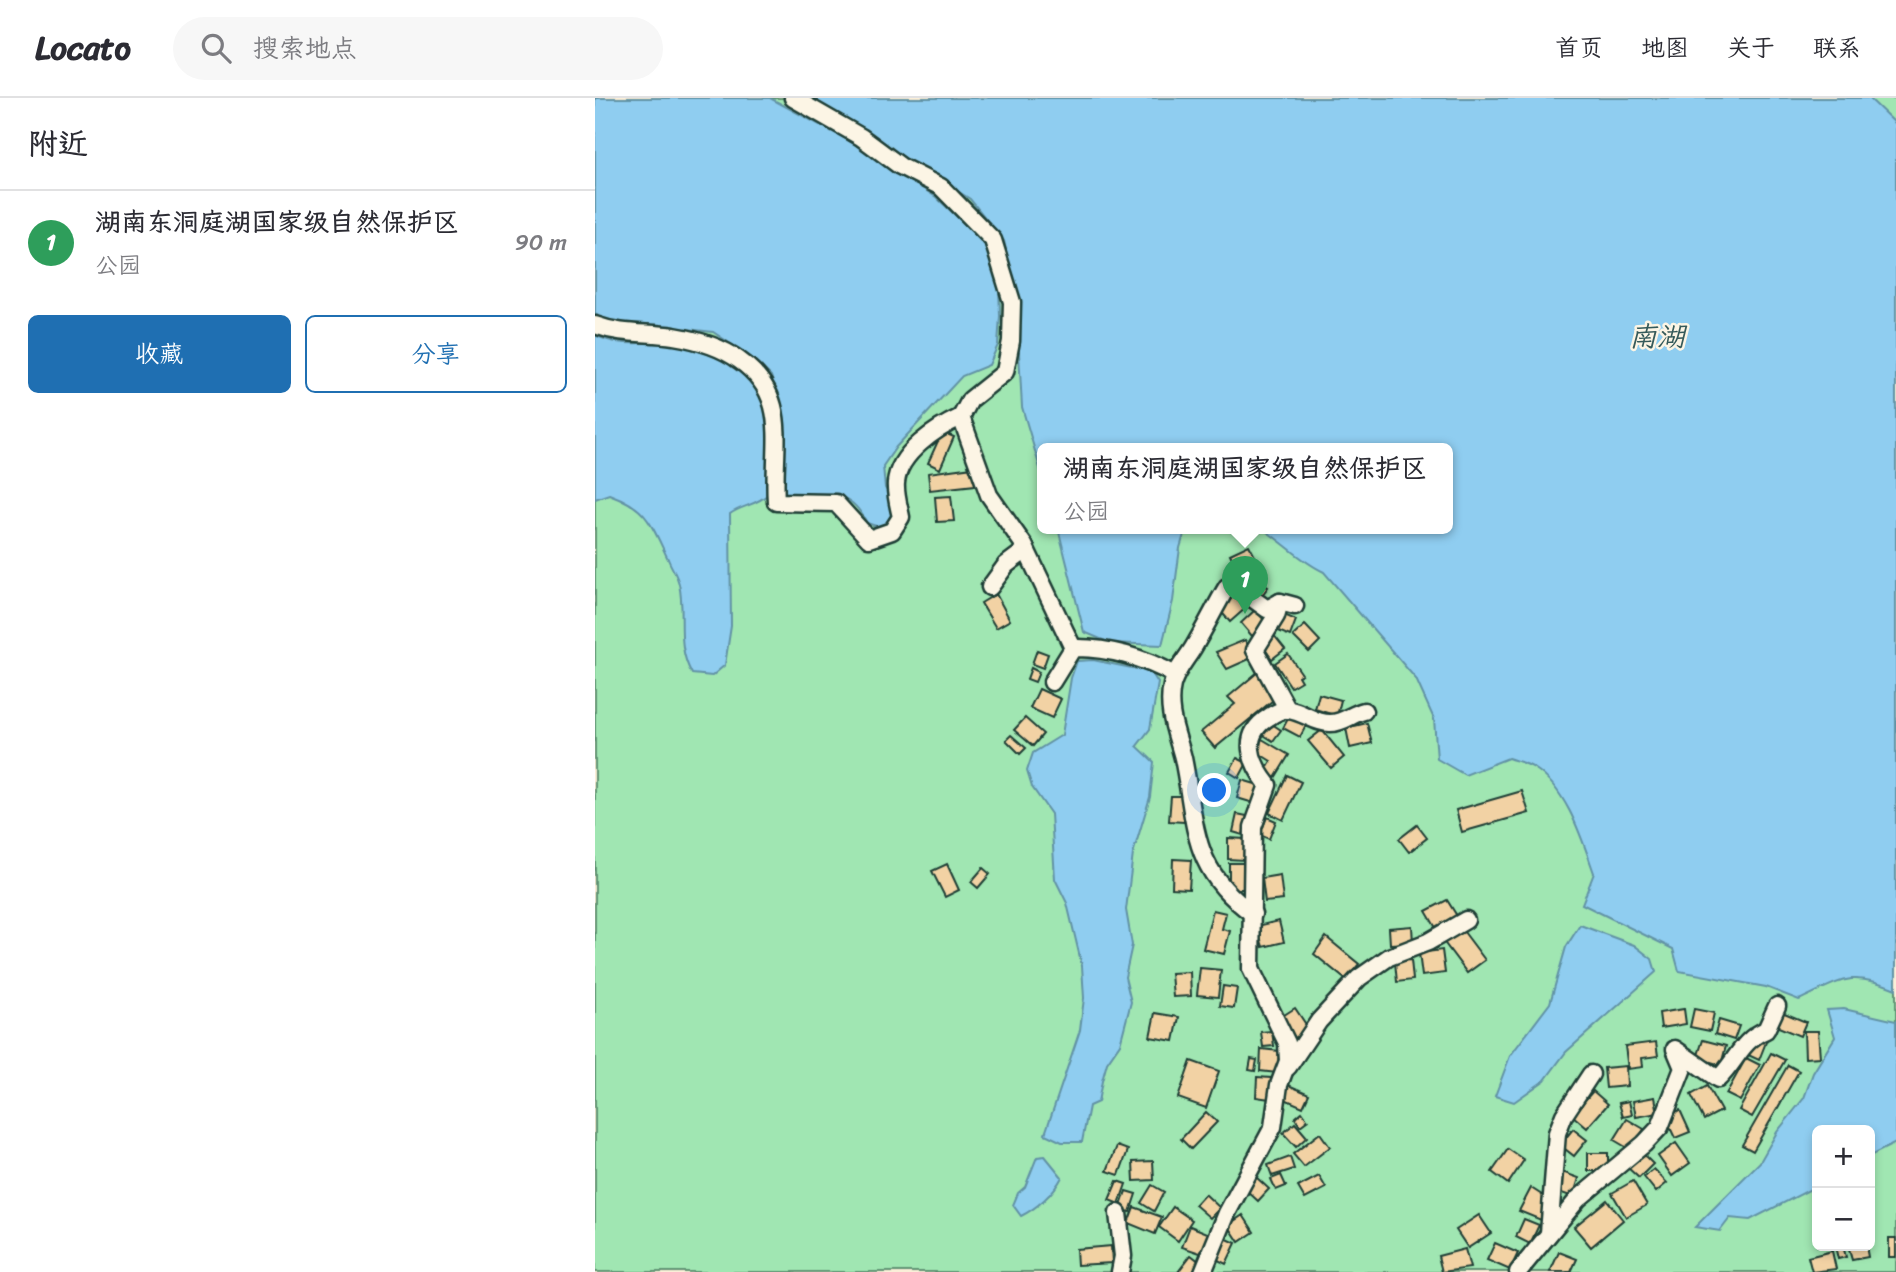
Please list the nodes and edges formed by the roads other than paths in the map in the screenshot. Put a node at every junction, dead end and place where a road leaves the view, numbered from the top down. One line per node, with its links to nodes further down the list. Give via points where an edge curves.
1 (793, 98): 3 (street, via 941,187 993,240 1012,302 1011,341 1005,372 970,400)
2 (595, 325): 3 (street, via 622,334 673,336 721,347 759,374 771,394 777,429 776,502 836,503 869,539 892,531 901,517 896,483 902,465 921,443)
3 (961, 417): 4 (street, via 989,495)
4 (1026, 550): 5 (street, via 1006,565); 6 (street)
5 (990, 587)
6 (1073, 648): 7 (street, via 1124,656); 8 (street)
7 (1175, 675): 9 (street, via 1227,587 1235,586 1267,609 1288,604 1255,650); 11 (street, via 1171,688 1174,733 1197,838 1215,880)
8 (1052, 682)
9 (1288, 710): 10 (street, via 1331,723); 11 (street, via 1263,720 1250,740 1251,757 1268,785 1253,827)
10 (1364, 711)
11 (1252, 914): 14 (street, via 1251,969 1287,1043)
12 (1466, 920): 14 (street, via 1428,943 1388,957 1359,978 1319,1021)
13 (1777, 1006): 17 (street, via 1766,1030 1751,1036 1718,1079 1675,1049 1683,1068 1660,1127 1578,1199)
14 (1283, 1074): 19 (street, via 1273,1126 1227,1213)
15 (1591, 1074): 17 (street, via 1556,1133)
16 (1118, 1213): 18 (street, via 1123,1244)
17 (1549, 1233): 20 (street)
18 (1119, 1272)
19 (1203, 1272)
20 (1518, 1272)

